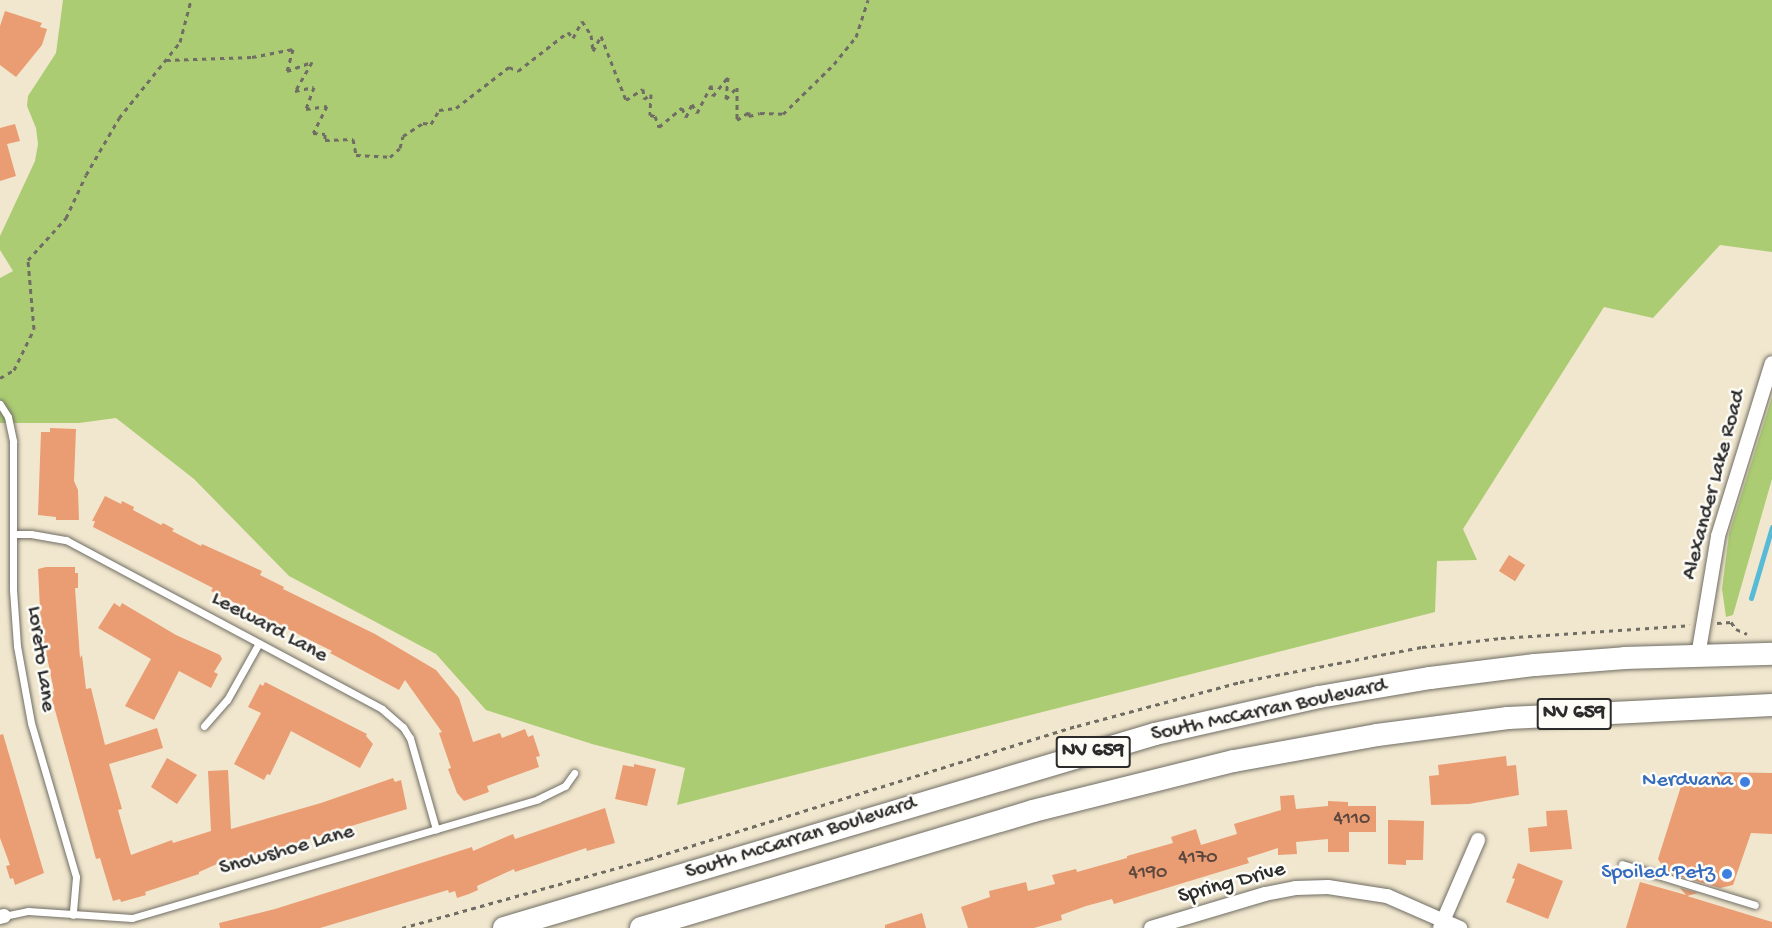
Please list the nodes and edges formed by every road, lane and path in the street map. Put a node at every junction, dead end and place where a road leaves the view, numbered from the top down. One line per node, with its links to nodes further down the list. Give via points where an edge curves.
1 (191, 0): 3 (path, via 180,42)
2 (868, 0): 3 (path, via 856,37 783,114 749,116 749,112 737,120 737,87 726,99 728,77 713,96 711,85 698,113 692,104 687,117 682,108 659,127 656,116 650,115 651,94 644,99 643,89 626,100 601,36 593,51 591,35 582,21 573,38 568,32 518,71 509,67 456,108 439,110 431,124 423,123 404,136 400,148 390,158 356,155 353,139 325,140 325,134 313,133 327,106 306,109 315,87 295,91 312,62 287,71 293,49 252,57)
3 (166, 60): 5 (path, via 119,117 66,218 28,260 34,329 14,370)
4 (1772, 363): 10 (street, Alexander Lake Road, via 1718,536)
5 (0, 378)
6 (0, 404): 7 (lane, Loreto Lane, via 8,417 13,441)
7 (13, 534): 8 (lane, Leeward Lane, via 66,540); 18 (lane, Loreto Lane, via 17,646 31,723 76,877)
8 (259, 643): 12 (lane, via 227,700); 14 (lane, Leeward Lane, via 382,708 399,722 410,738)
9 (1772, 654): 10 (main road, South McCarran Boulevard / NV 659)
10 (1698, 656): 21 (main road, South McCarran Boulevard / NV 659, via 1535,665 1430,678 1198,724)
11 (1772, 705): 22 (main road, South McCarran Boulevard / NV 659, via 1508,718 1377,735 1234,761 1033,811)
12 (204, 726)
13 (574, 772): 14 (lane, Snowshoe Lane, via 565,786 553,794)
14 (436, 829): 18 (lane, Snowshoe Lane, via 132,918)
15 (1478, 840): 20 (street)
16 (1622, 864): 17 (lane)
17 (1755, 905)
18 (73, 915): 19 (lane, Snowshoe Lane, via 28,911)
19 (2, 916)
20 (1442, 924): 23 (street, Spring Drive, via 1387,896 1328,887 1265,894); 24 (street, Spring Drive)
21 (504, 928)
22 (641, 928)
23 (1151, 928)
24 (1460, 928)

